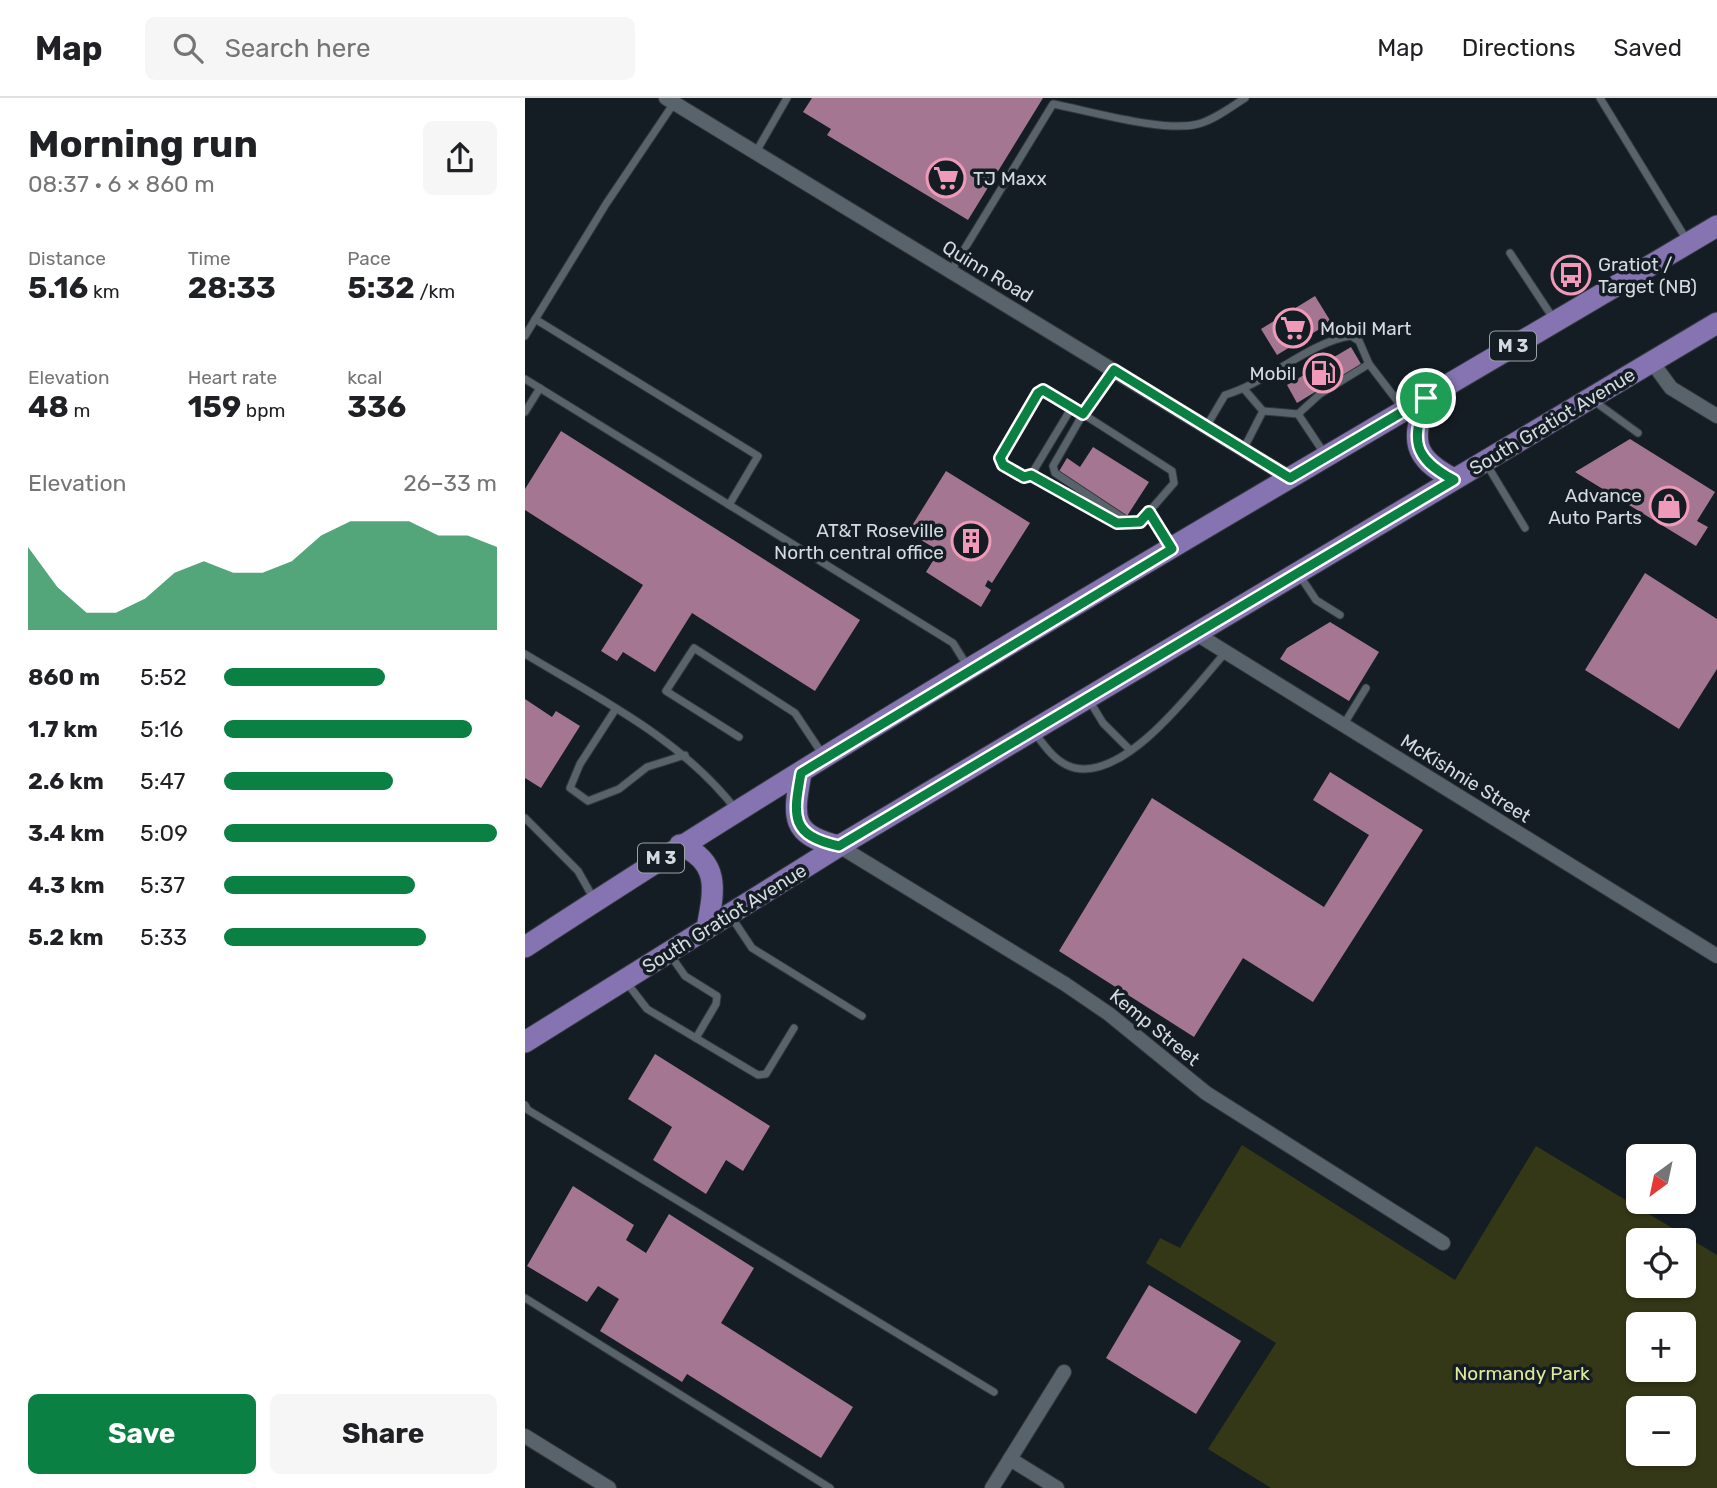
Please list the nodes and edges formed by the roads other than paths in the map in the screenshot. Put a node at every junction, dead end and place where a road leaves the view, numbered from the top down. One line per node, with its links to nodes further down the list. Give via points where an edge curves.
1 (787, 98): 5 (lane)
2 (1245, 98): 9 (lane, via 1183,128 1053,104)
3 (1600, 98): 7 (lane)
4 (670, 100): 5 (street, Quinn Road); 10 (lane)
5 (756, 152): 9 (street, Quinn Road)
6 (1717, 226): 7 (main road, M 3)
7 (1688, 243): 11 (main road, M 3)
8 (1510, 253): 11 (lane)
9 (951, 271): 16 (street, Quinn Road)
10 (535, 319): 13 (lane); 37 (lane, via 758,456)
11 (1555, 321): 20 (main road, M 3)
12 (1717, 323): 14 (main road, South Gratiot Avenue)
13 (525, 336)
14 (1652, 362): 21 (main road, South Gratiot Avenue); 28 (street, via 1671,388)
15 (1369, 364): 19 (lane, via 1359,341 1343,337); 24 (lane); 27 (lane, via 1320,394)
16 (1114, 370): 26 (lane); 29 (street, Quinn Road)
17 (525, 379): 18 (lane)
18 (540, 388): 25 (lane); 37 (lane)
19 (1244, 389): 23 (lane); 29 (lane, via 1225,395)
20 (1426, 398): 24 (main road, M 3); 36 (main road, via 1416,429 1417,444 1430,464)
21 (1591, 399): 30 (lane); 33 (main road, South Gratiot Avenue)
22 (1072, 407): 26 (lane); 34 (lane); 34 (lane, via 1043,390 1038,393 1000,458 1003,465 1024,477)
23 (1263, 411): 27 (lane); 31 (lane)
24 (1404, 411): 32 (main road, M 3)
25 (525, 412)
26 (1083, 414): 38 (lane, via 1171,471 1174,483); 39 (lane, via 1053,467 1055,473)
27 (1298, 414): 32 (lane)
28 (1717, 416)
29 (1206, 427): 31 (street, Quinn Road)
30 (1638, 433)
31 (1243, 450): 35 (street, Quinn Road)
32 (1327, 456): 35 (main road, M 3)
33 (1485, 461): 36 (main road, South Gratiot Avenue); 40 (lane)
34 (1031, 475): 39 (lane, via 1117,523)
35 (1290, 478): 41 (main road, M 3)
36 (1454, 480): 42 (main road, South Gratiot Avenue)
37 (729, 505): 47 (lane, via 953,643)
38 (1149, 512): 39 (lane, via 1140,522); 41 (lane)
39 (1129, 522)
40 (1525, 528)
41 (1172, 549): 47 (main road, M 3)
42 (1297, 572): 43 (lane, via 1316,600); 44 (main road, South Gratiot Avenue)
43 (1340, 615)
44 (1195, 633): 45 (street, McKishnie Street); 49 (main road, South Gratiot Avenue)
45 (1226, 652): 51 (street, McKishnie Street); 54 (lane, via 1158,728)
46 (525, 654): 50 (lane)
47 (971, 670): 56 (main road, M 3)
48 (1366, 688): 51 (lane)
49 (1087, 698): 52 (main road, South Gratiot Avenue); 54 (lane, via 1103,723)
50 (615, 709): 55 (lane); 55 (lane, via 569,788 588,801 618,789 647,767)
51 (1344, 724): 69 (street, McKishnie Street)
52 (1033, 730): 54 (lane, via 1051,754 1074,768 1096,769); 63 (main road, South Gratiot Avenue)
53 (739, 737): 56 (lane, via 666,691 694,648 795,713)
54 (1130, 750)
55 (685, 755): 58 (lane)
56 (825, 758): 57 (main road, M 3)
57 (801, 773): 58 (main road, M 3); 63 (main road, via 797,822 817,841)
58 (737, 811): 62 (main road, M 3)
59 (525, 818): 60 (lane)
60 (533, 825): 61 (lane); 64 (lane, via 578,871)
61 (525, 831)
62 (681, 845): 64 (main road, M 3); 66 (main road, via 696,852 710,869 712,901)
63 (839, 846): 65 (main road, South Gratiot Avenue); 76 (street, Kemp Street, via 1065,984 1206,1093)
64 (595, 901): 67 (main road, M 3)
65 (730, 914): 66 (main road, South Gratiot Avenue); 71 (lane, via 752,948)
66 (707, 928): 68 (main road, South Gratiot Avenue)
67 (525, 947)
68 (669, 952): 70 (main road, South Gratiot Avenue); 73 (lane, via 685,976 717,996)
69 (1717, 956)
70 (625, 980): 73 (lane, via 647,1009); 74 (main road, South Gratiot Avenue)
71 (862, 1016)
72 (794, 1028): 73 (lane, via 762,1077)
73 (696, 1038)
74 (525, 1042)
75 (525, 1105): 79 (lane)
76 (1443, 1243)
77 (525, 1298): 83 (lane)
78 (1064, 1372): 81 (street)
79 (994, 1392)
80 (525, 1436): 82 (street)
81 (1010, 1459): 84 (street); 85 (street)
82 (609, 1488)
83 (830, 1488)
84 (992, 1488)
85 (1057, 1488)

